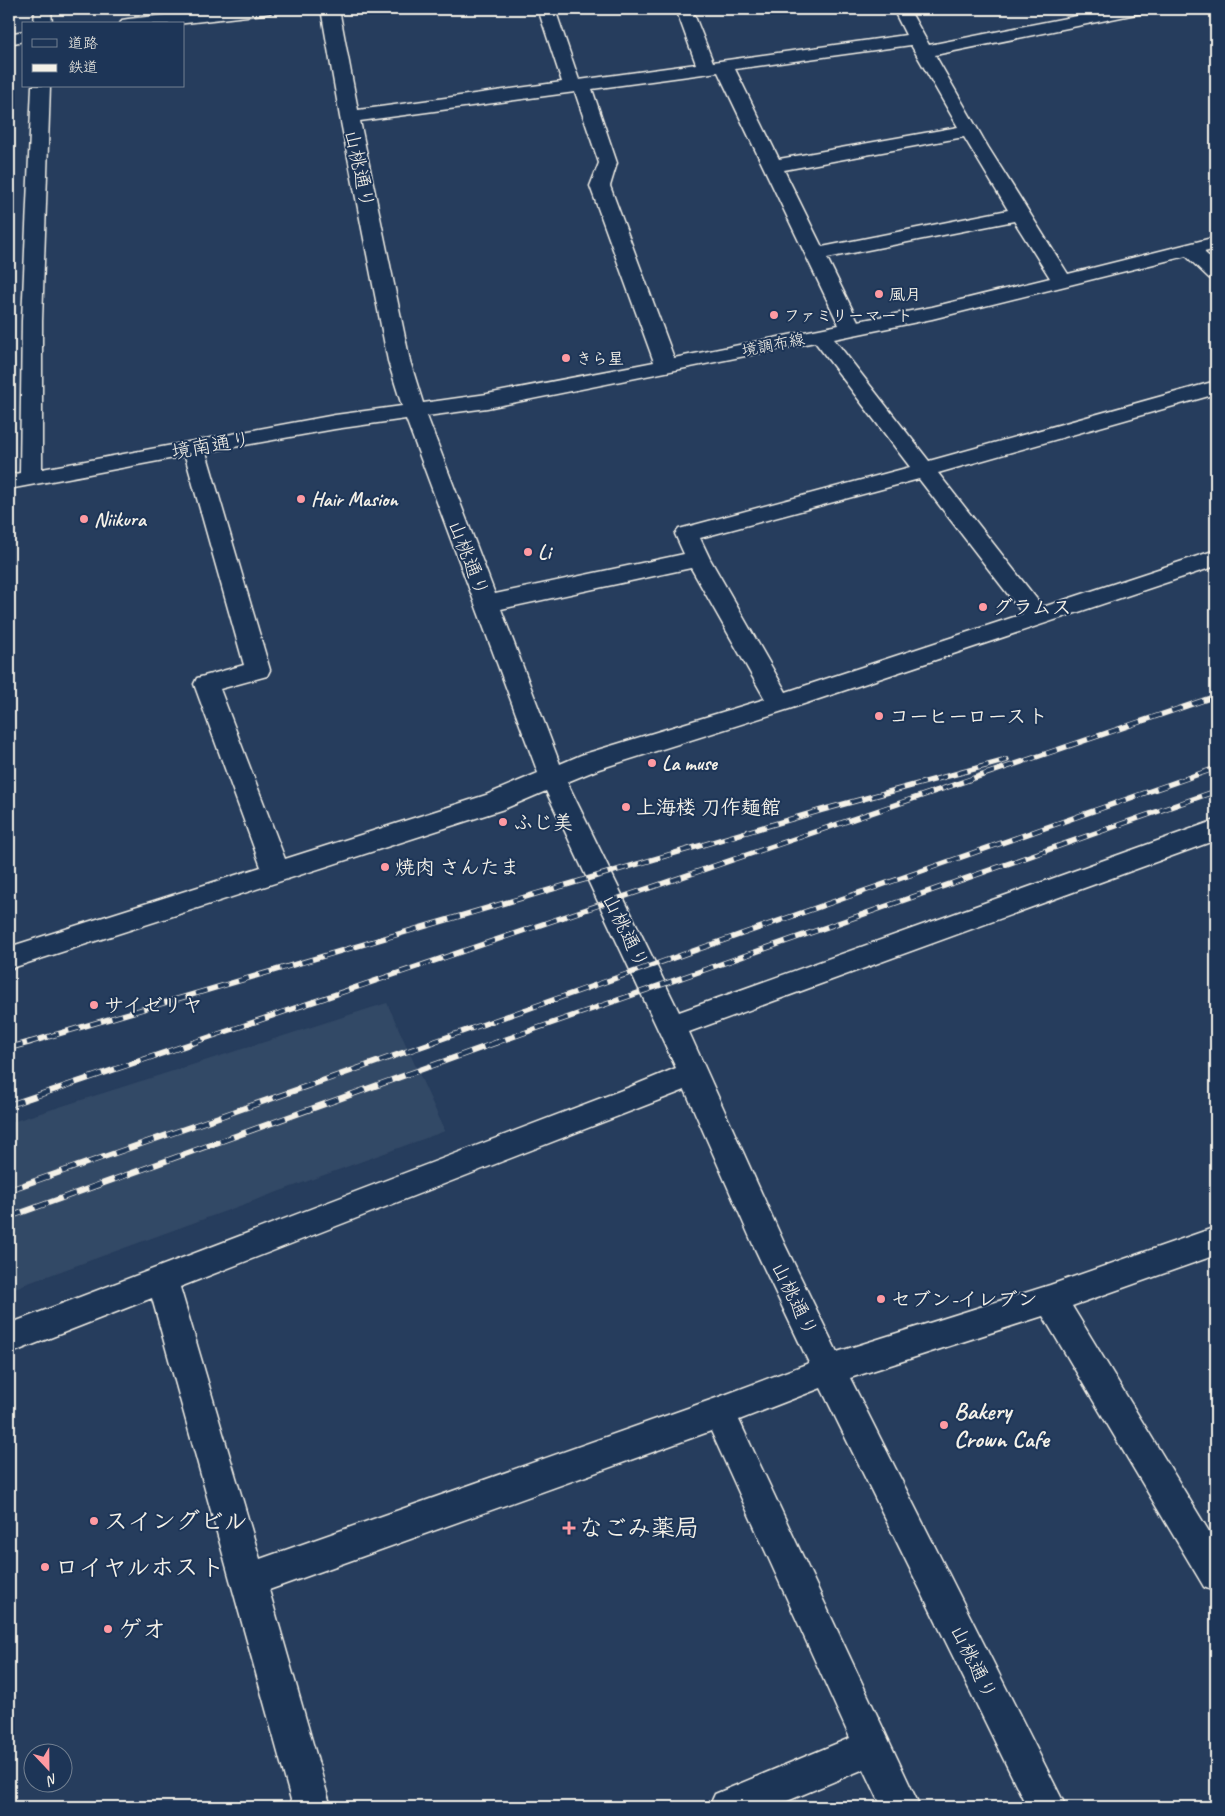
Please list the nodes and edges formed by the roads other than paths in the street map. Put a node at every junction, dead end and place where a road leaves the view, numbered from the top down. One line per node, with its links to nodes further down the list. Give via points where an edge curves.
1 (43, 9): 8 (street)
2 (264, 9): 9 (street)
3 (330, 9): 16 (street, 山桃通り)
4 (546, 9): 14 (street)
5 (684, 9): 13 (street)
6 (901, 9): 12 (street)
7 (1136, 9): 12 (street)
8 (43, 22)
9 (146, 22)
10 (22, 36): 11 (street)
11 (9, 39)
12 (920, 46): 13 (street); 17 (street)
13 (715, 66): 14 (street); 18 (street)
14 (577, 86): 16 (street); 27 (street, via 608,163 600,186)
15 (41, 88): 32 (street, via 32,320)
16 (350, 117): 29 (street, 山桃通り, via 399,361)
17 (969, 131): 18 (street); 19 (street)
18 (773, 166): 22 (street)
19 (1020, 214): 22 (street); 24 (street)
20 (1216, 243): 21 (street, 境調布線)
21 (1191, 250): 23 (street); 24 (street, 境調布線)
22 (816, 254): 25 (street)
23 (1216, 274)
24 (1063, 282): 25 (street, 境調布線, via 932,313)
25 (851, 328): 26 (street, 境調布線)
26 (820, 335): 27 (street, 境調布線); 31 (street)
27 (666, 365): 29 (street, 境調布線, via 487,401)
28 (1216, 387): 31 (street)
29 (414, 411): 30 (street, 境南通り); 36 (street, 山桃通り)
30 (194, 448): 32 (street, 境南通り); 41 (street, via 258,670 206,684)
31 (924, 470): 35 (street, via 687,534); 37 (street)
32 (31, 478): 33 (street, 境南通り)
33 (9, 482)
34 (1216, 558): 37 (street)
35 (698, 559): 36 (street); 38 (street)
36 (487, 604): 39 (street, 山桃通り)
37 (1039, 618): 38 (street)
38 (780, 703): 39 (street, via 590,762)
39 (552, 777): 41 (street, via 495,802); 43 (street, 山桃通り)
40 (1216, 830): 43 (street)
41 (277, 873): 42 (street)
42 (9, 958)
43 (672, 1026): 44 (street, 山桃通り)
44 (692, 1074): 46 (street); 49 (street, 山桃通り)
45 (1216, 1241): 47 (street)
46 (162, 1279): 48 (street); 52 (street)
47 (1050, 1300): 49 (street); 51 (street)
48 (9, 1339)
49 (829, 1370): 50 (street); 57 (street, 山桃通り)
50 (719, 1412): 52 (street); 53 (street)
51 (1216, 1575)
52 (249, 1580): 54 (street)
53 (873, 1747): 55 (street); 56 (street)
54 (312, 1807)
55 (728, 1807)
56 (901, 1807)
57 (1047, 1807)

